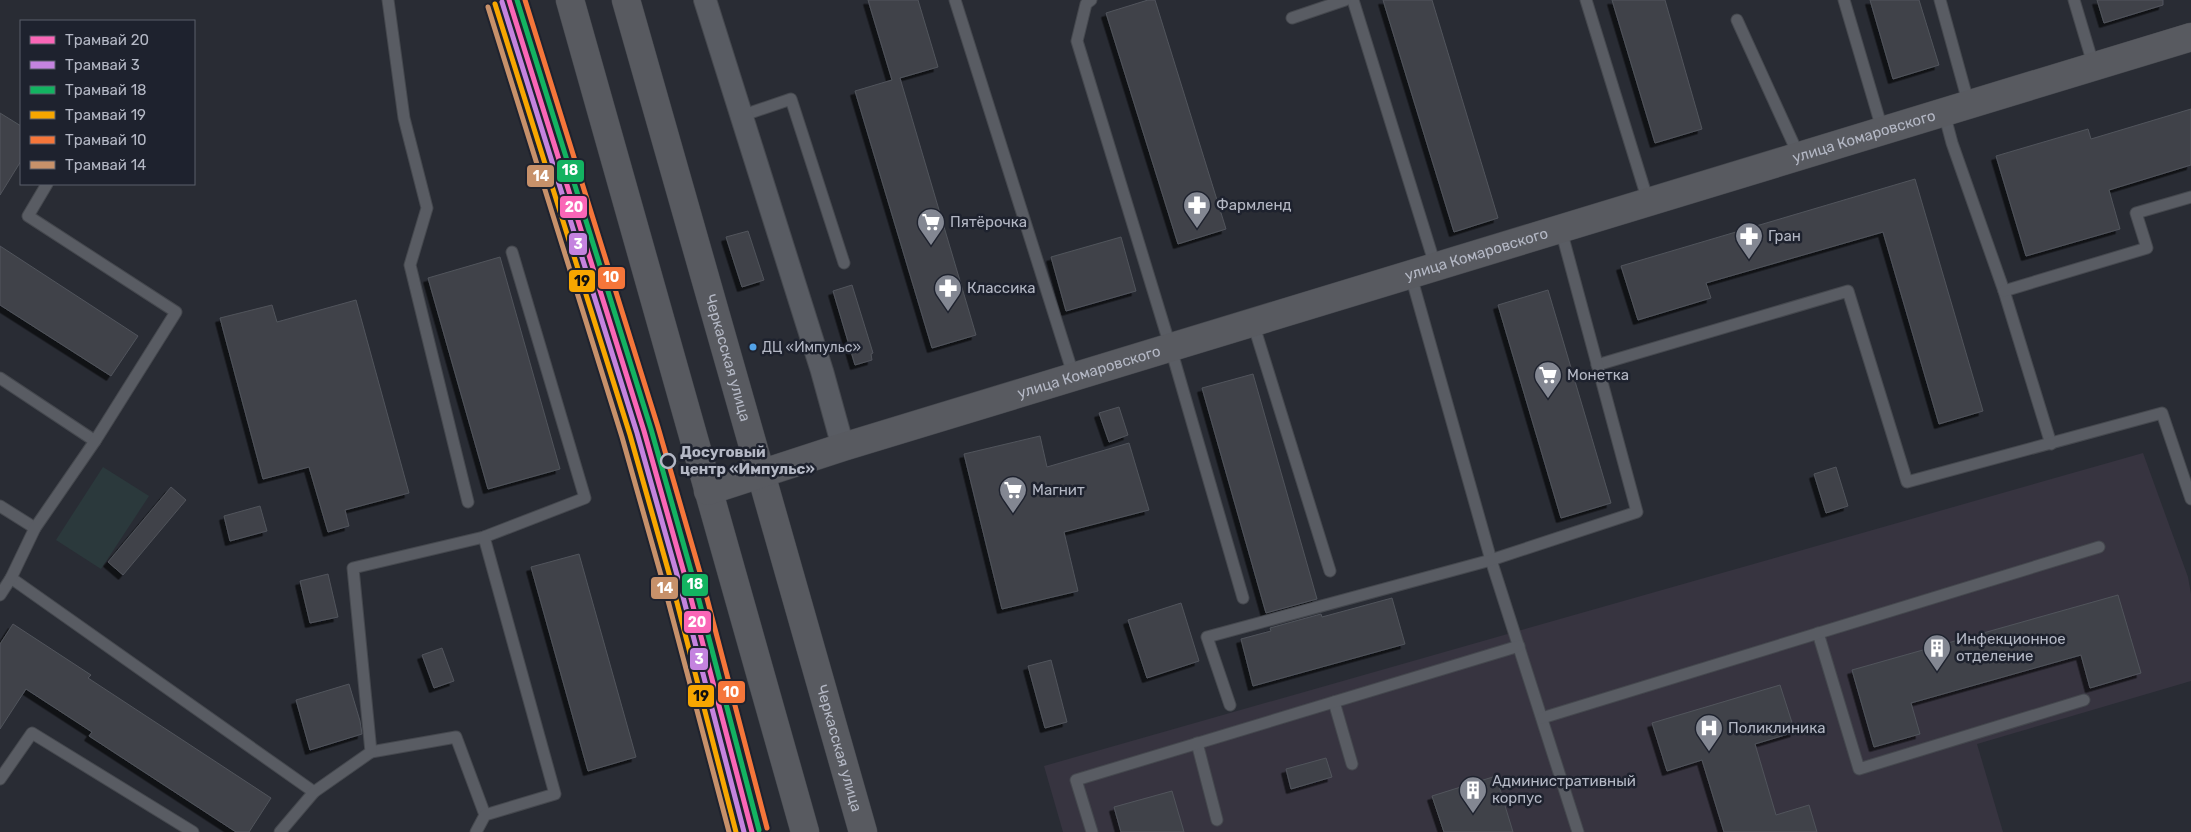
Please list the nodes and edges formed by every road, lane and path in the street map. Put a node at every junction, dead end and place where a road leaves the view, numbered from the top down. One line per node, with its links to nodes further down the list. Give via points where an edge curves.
1 (388, 0): 40 (lane, via 404,118 427,208 410,265)
2 (570, 0): 38 (main road)
3 (626, 0): 37 (main road, Черкасская улица)
4 (705, 0): 18 (street)
5 (955, 0): 33 (lane)
6 (1091, 0): 30 (lane, via 1086,4 1077,41)
7 (1345, 0): 13 (lane)
8 (1353, 0): 27 (lane)
9 (1586, 0): 23 (lane)
10 (1844, 0): 19 (lane)
11 (1940, 0): 17 (lane)
12 (2074, 0): 16 (lane)
13 (1292, 18)
14 (1737, 20): 20 (lane)
15 (2191, 37): 16 (main road, улица Комаровского)
16 (2094, 67): 17 (main road, улица Комаровского)
17 (1956, 109): 19 (main road, улица Комаровского); 28 (lane, via 1952,143)
18 (741, 116): 26 (lane, via 791,99); 36 (street)
19 (1883, 132): 20 (main road, улица Комаровского)
20 (1799, 156): 23 (main road, улица Комаровского)
21 (46, 185): 34 (lane, via 28,216 176,312)
22 (2191, 197): 28 (lane, via 2136,213 2147,248)
23 (1648, 201): 24 (main road, улица Комаровского)
24 (1561, 230): 27 (main road, улица Комаровского); 31 (lane)
25 (512, 252): 43 (lane, via 585,498)
26 (844, 264)
27 (1423, 272): 29 (main road, улица Комаровского); 45 (lane)
28 (2004, 291): 35 (lane)
29 (1253, 323): 30 (main road, улица Комаровского); 46 (lane)
30 (1171, 349): 33 (main road, улица Комаровского); 49 (lane)
31 (1597, 365): 35 (lane, via 1848,291 1907,482); 45 (lane, via 1638,512)
32 (0, 378): 34 (lane)
33 (1075, 378): 36 (main road, улица Комаровского)
34 (95, 440): 42 (lane)
35 (2050, 444): 39 (lane, via 2162,413)
36 (843, 447): 37 (main road, улица Комаровского)
37 (761, 474): 38 (main road, улица Комаровского); 67 (main road, Черкасская улица)
38 (708, 490): 66 (main road)
39 (2191, 499)
40 (468, 502)
41 (0, 506): 42 (lane)
42 (35, 528): 47 (lane)
43 (484, 537): 57 (lane, via 353,568); 61 (lane, via 555,794)
44 (2099, 548): 50 (lane)
45 (1491, 560): 51 (lane); 54 (lane, via 1207,637)
46 (1330, 571)
47 (11, 578): 48 (lane); 60 (lane)
48 (0, 595)
49 (1243, 598)
50 (1818, 633): 52 (lane, via 1860,769); 55 (lane)
51 (1519, 646): 53 (lane); 55 (lane)
52 (2084, 700)
53 (1334, 702): 56 (lane); 58 (lane)
54 (1230, 706)
55 (1542, 718): 69 (lane)
56 (1197, 743): 62 (lane); 68 (lane, via 1076,780)
57 (371, 752): 60 (lane); 61 (lane, via 456,737)
58 (1352, 764)
59 (0, 779): 63 (lane, via 32,733)
60 (314, 792): 64 (lane)
61 (485, 816): 65 (lane)
62 (1217, 820)
63 (193, 832)
64 (280, 832)
65 (476, 832)
66 (805, 832)
67 (863, 832)
68 (1092, 832)
69 (1578, 832)

